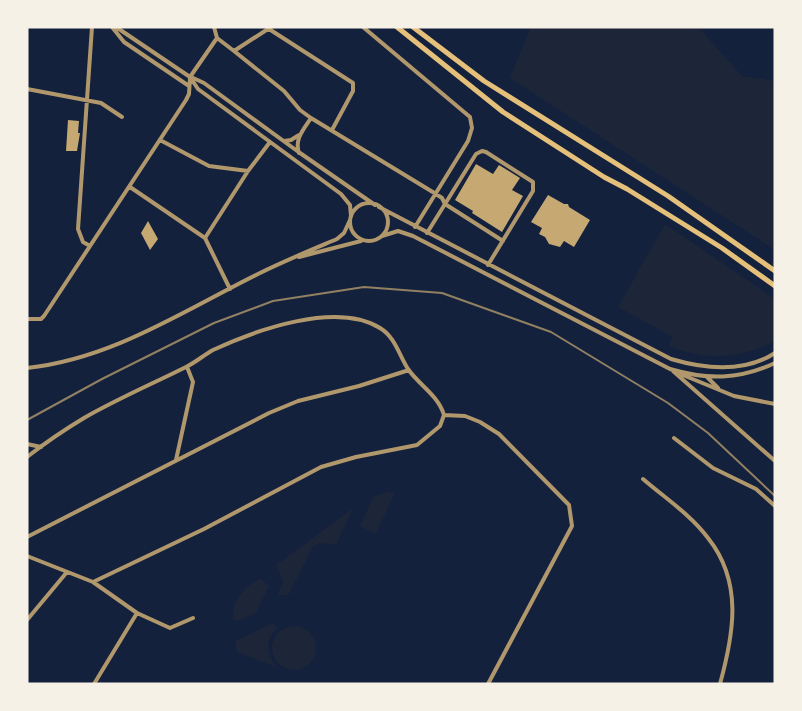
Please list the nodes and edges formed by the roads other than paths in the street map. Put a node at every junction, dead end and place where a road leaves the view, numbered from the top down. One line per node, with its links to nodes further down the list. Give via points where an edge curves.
1 (93, 27): 15 (street)
2 (114, 27): 10 (street); 11 (street, via 124,42)
3 (214, 27): 8 (street)
4 (363, 27): 26 (street, via 470,117 468,141)
5 (397, 27): 40 (main road, via 503,112 722,248)
6 (413, 27): 39 (main road, via 484,81 668,196)
7 (270, 28): 9 (street); 18 (street, via 353,83 353,91)
8 (217, 38): 9 (street); 10 (street)
9 (234, 51): 17 (street)
10 (190, 77): 11 (street); 13 (street); 21 (street)
11 (190, 86): 14 (street)
12 (27, 89): 15 (street)
13 (198, 89): 14 (street); 22 (street)
14 (189, 94): 20 (street)
15 (87, 102): 16 (street, via 101,104); 36 (street, via 78,229 83,242)
16 (122, 117)
17 (311, 117): 18 (street); 19 (street)
18 (332, 130): 26 (street)
19 (300, 135): 21 (street); 23 (street)
20 (160, 140): 24 (street, via 209,166); 25 (street)
21 (283, 141): 23 (street)
22 (270, 142): 24 (street); 29 (street, via 348,201)
23 (300, 153): 28 (street)
24 (248, 171): 33 (street)
25 (130, 187): 33 (street); 36 (street)
26 (436, 194): 27 (street); 30 (street)
27 (445, 204): 31 (street); 35 (street); 35 (street, via 476,154 482,152 533,182 533,191)
28 (377, 206): 29 (street, via 359,206); 30 (street); 32 (street, via 387,220)
29 (350, 218): 34 (street, via 352,231); 37 (street, via 344,233 337,238)
30 (415, 227): 31 (street)
31 (427, 233): 38 (street)
32 (382, 236): 34 (street); 48 (street, via 398,231 413,236)
33 (205, 238): 41 (street)
34 (364, 241): 37 (street)
35 (503, 241): 38 (street)
36 (90, 246): 42 (street, via 44,316)
37 (292, 258): 41 (street)
38 (488, 265): 43 (street, via 671,359 696,366 730,367 755,363)
39 (775, 271)
40 (775, 286)
41 (230, 289): 46 (street, via 95,354)
42 (27, 319)
43 (775, 353)
44 (775, 363): 49 (street, via 737,376)
45 (187, 367): 47 (street, via 211,351 250,334 285,324 349,317 371,323 387,333); 55 (street, via 84,418); 57 (street, via 193,382)
46 (27, 368)
47 (409, 369): 52 (street); 57 (street, via 298,401)
48 (670, 369): 49 (street); 50 (street); 58 (street)
49 (707, 377): 50 (street)
50 (724, 392): 51 (street)
51 (775, 404)
52 (444, 415): 64 (street, via 440,426 417,446 321,467); 69 (street, via 465,416 499,434 569,505 572,526)
53 (674, 438): 60 (street, via 713,468 756,489)
54 (27, 444): 55 (street)
55 (41, 447): 56 (street)
56 (27, 457)
57 (176, 461): 61 (street)
58 (775, 461)
59 (643, 479): 70 (street, via 709,538 730,578 731,623)
60 (775, 506)
61 (27, 537)
62 (27, 556): 63 (street)
63 (67, 572): 64 (street); 67 (street)
64 (93, 582): 65 (street)
65 (137, 613): 66 (street, via 170,628); 68 (street)
66 (193, 618)
67 (27, 620)
68 (94, 684)
69 (488, 684)
70 (720, 684)

